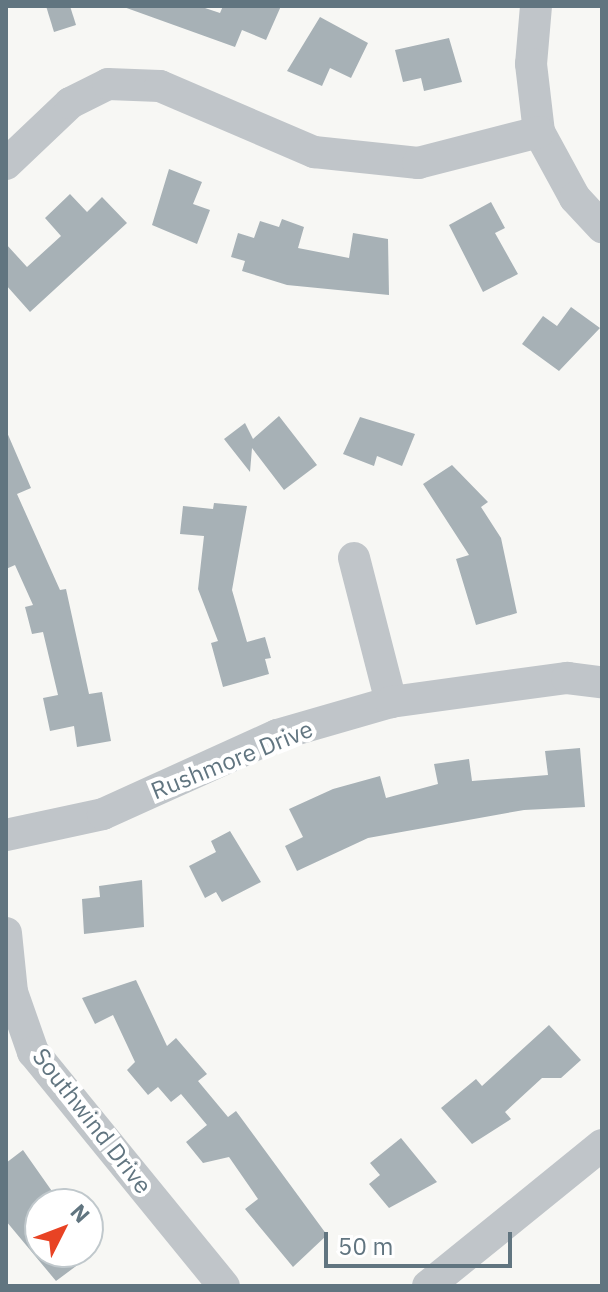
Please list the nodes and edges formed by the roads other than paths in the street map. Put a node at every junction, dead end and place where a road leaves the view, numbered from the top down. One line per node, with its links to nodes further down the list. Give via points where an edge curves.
1 (536, 6): 2 (street, via 531,64)
2 (539, 132): 3 (street, via 418,163 314,152 160,86 108,84 70,103); 4 (street, via 575,198)
3 (6, 164)
4 (602, 227)
5 (354, 558): 7 (street)
6 (602, 682): 7 (street, Rushmore Drive, via 567,678)
7 (391, 702): 8 (street, Rushmore Drive, via 277,735 103,814)
8 (6, 835)
9 (6, 933): 11 (street, Southwind Drive, via 12,992 33,1052)
10 (602, 1145): 12 (street)
11 (224, 1286)
12 (428, 1286)

